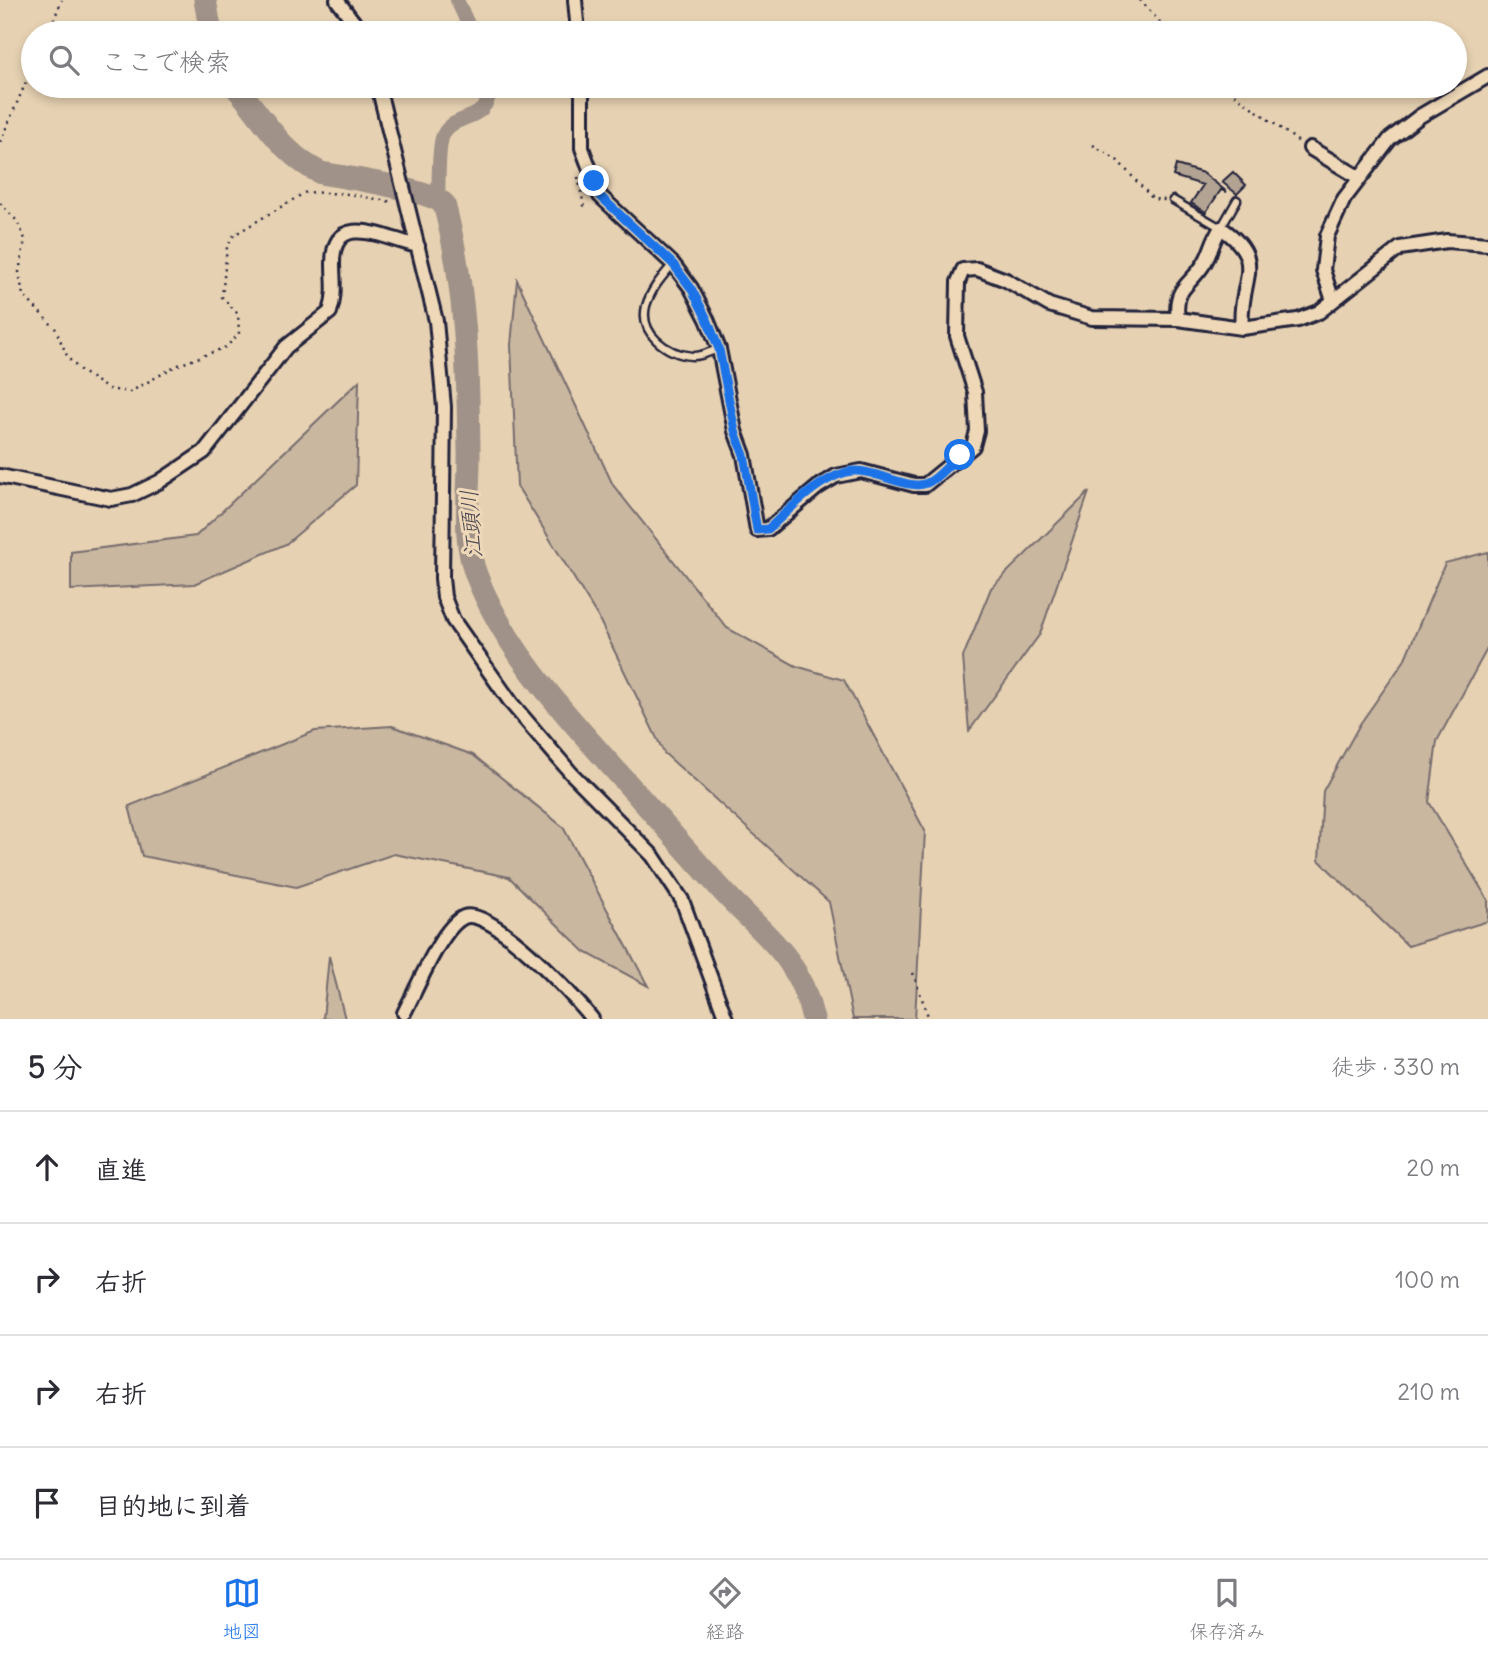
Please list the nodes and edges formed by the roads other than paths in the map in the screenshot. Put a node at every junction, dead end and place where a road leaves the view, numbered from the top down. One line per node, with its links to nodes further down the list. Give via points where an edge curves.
1 (337, 0): 3 (street)
2 (575, 0): 4 (street)
3 (353, 21)
4 (577, 21)
5 (1488, 76): 6 (street)
6 (1467, 88)
7 (381, 98): 16 (street)
8 (582, 98): 17 (street, via 582,148 600,196)
9 (1451, 98): 11 (street, via 1390,139)
10 (1310, 148): 11 (street)
11 (1360, 178): 18 (street, via 1326,236 1323,270)
12 (1173, 200): 14 (lane)
13 (1237, 200): 14 (lane)
14 (1221, 228): 19 (street, via 1205,262 1187,281 1176,303); 20 (street, via 1242,242 1248,255)
15 (1488, 244): 18 (street, via 1447,241 1400,248)
16 (418, 246): 22 (street, via 373,233 350,230 342,234 336,243 330,312 286,347 204,452 159,482 111,499); 25 (street, via 436,321 444,407 442,578 453,620 512,704 571,773 653,856 682,900)
17 (673, 264): 21 (street, via 691,288); 21 (lane, via 654,286 645,309 649,331 666,350 695,357)
18 (1333, 301): 20 (street, via 1298,320)
19 (1178, 319): 20 (street); 21 (street, via 1092,317 1049,305 977,269 962,271 957,336 975,392 973,446 925,485 861,471 836,476 763,531 755,526)
20 (1242, 328)
21 (719, 349)
22 (0, 476)
23 (404, 1013): 24 (street, via 450,928 471,916 491,924 557,979)
24 (592, 1019)
25 (726, 1019)

